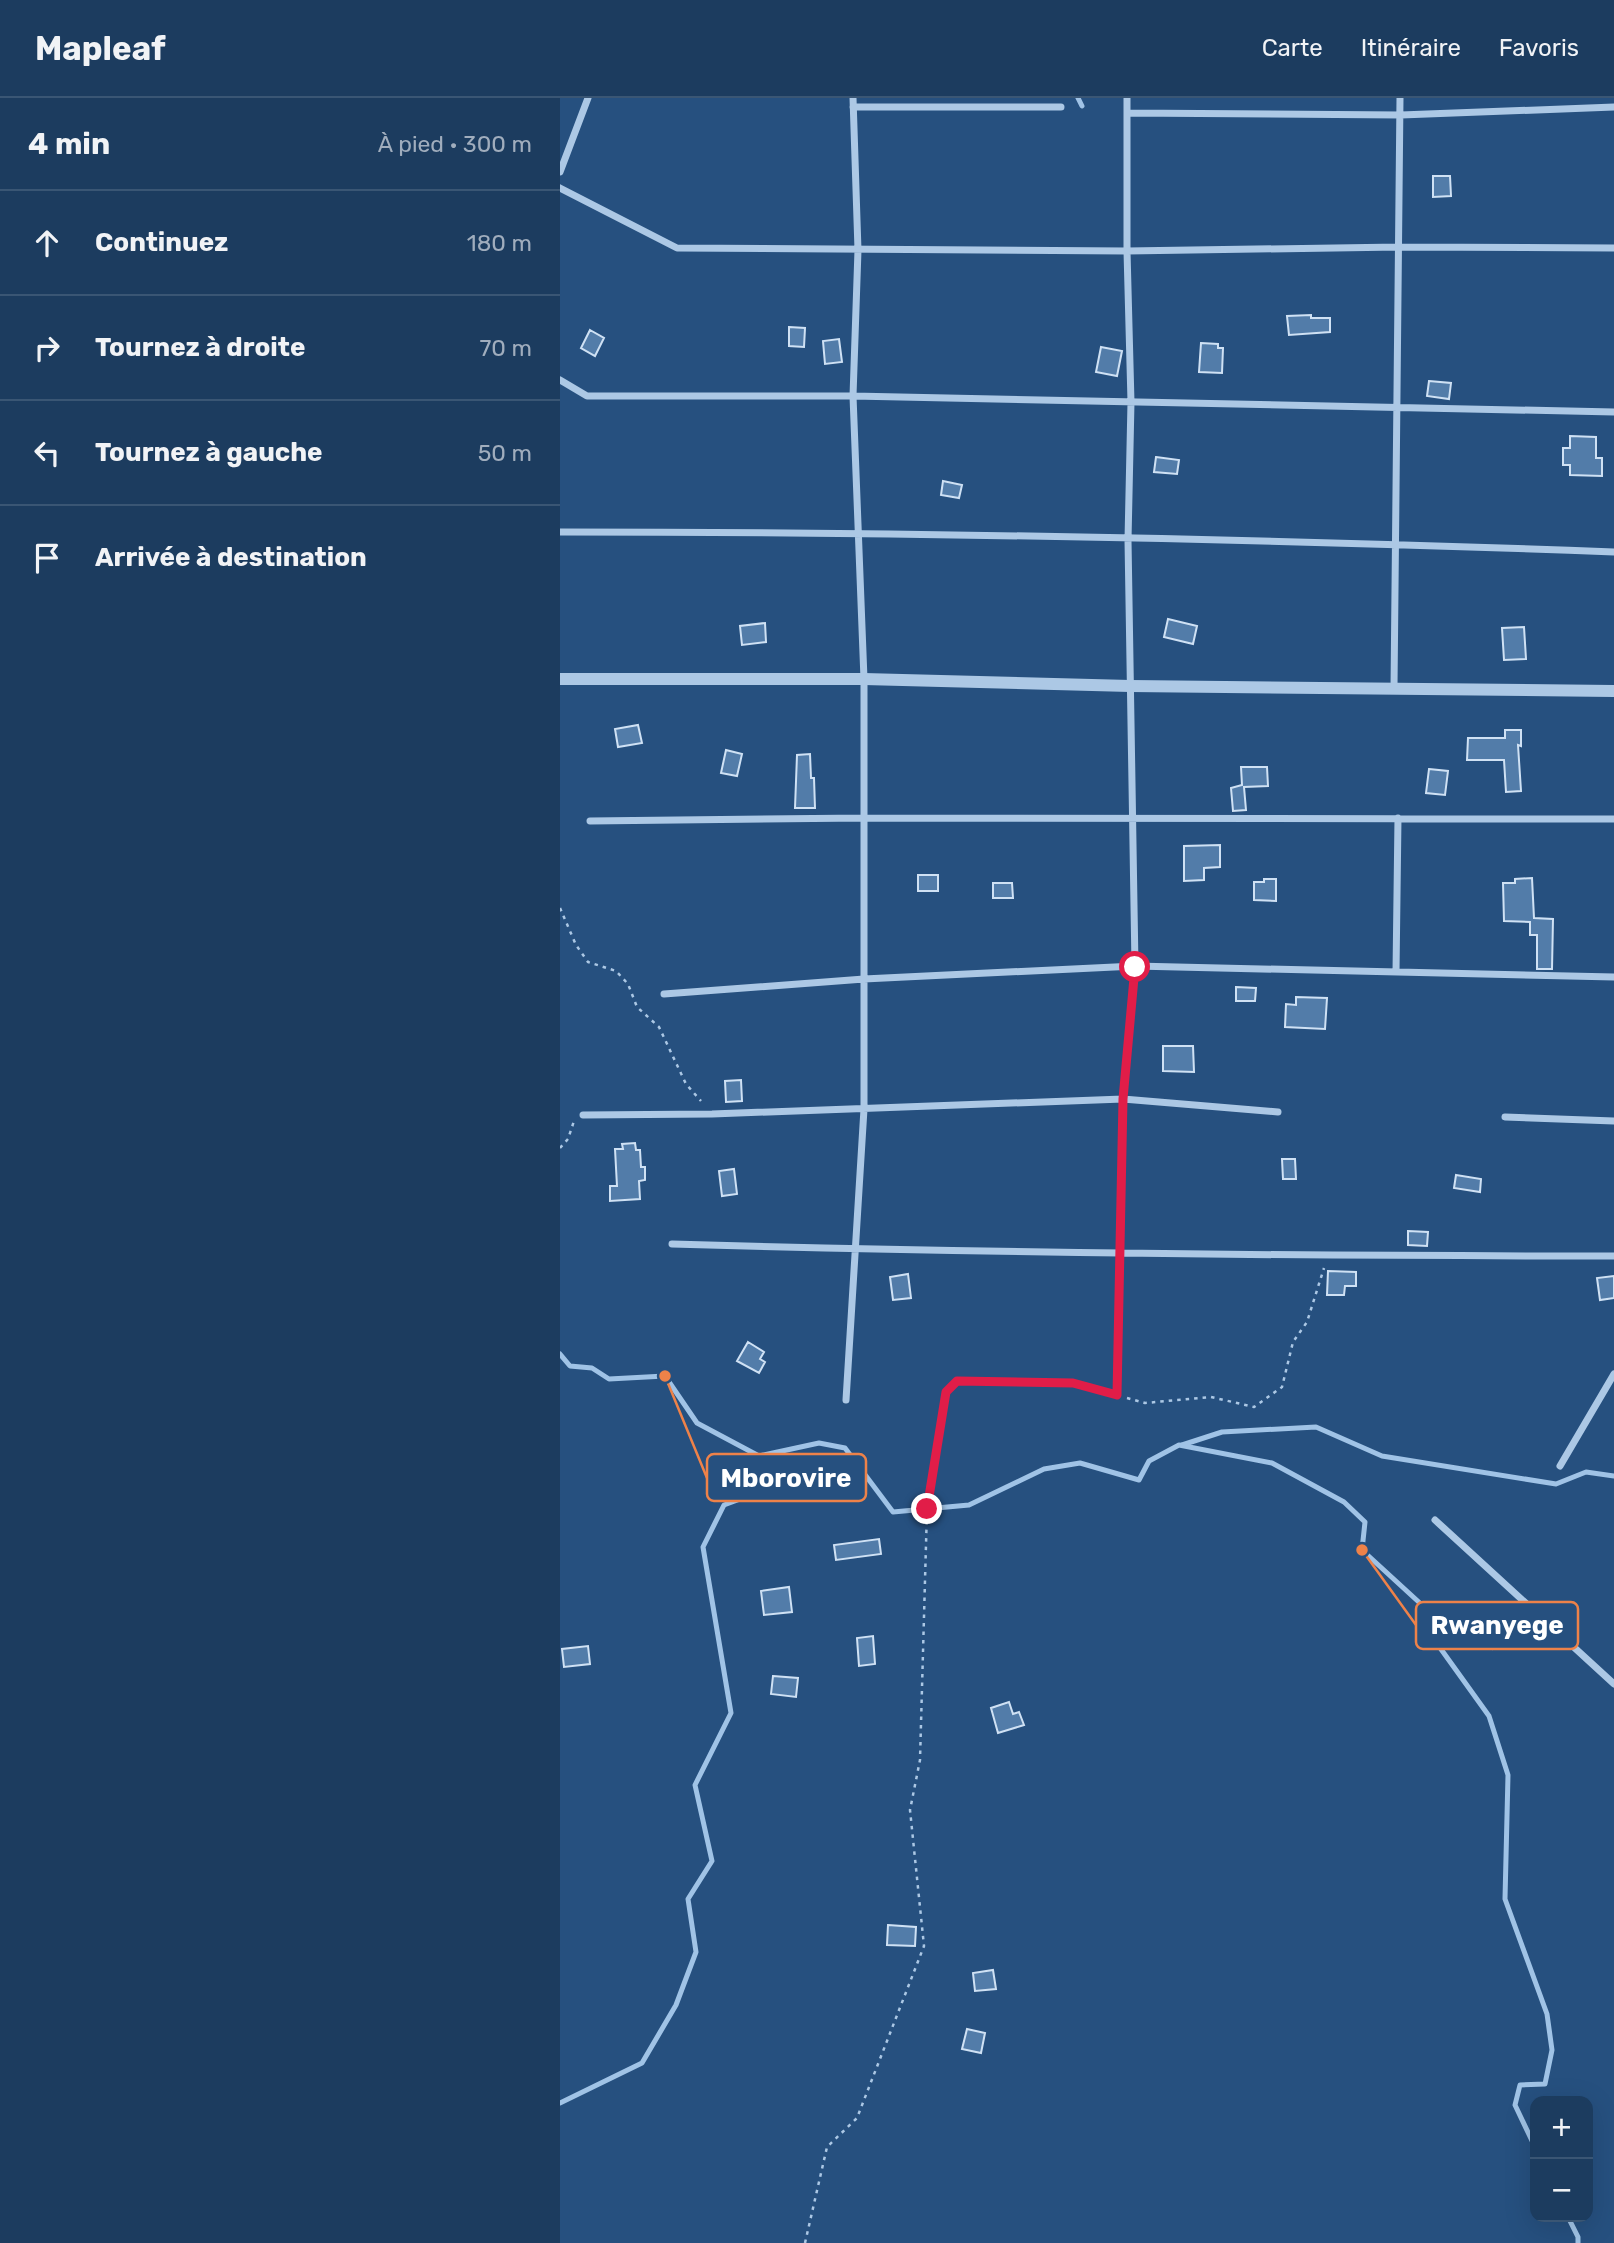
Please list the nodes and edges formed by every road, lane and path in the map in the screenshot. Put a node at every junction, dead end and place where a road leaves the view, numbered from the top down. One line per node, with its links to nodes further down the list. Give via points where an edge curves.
1 (588, 98): 10 (street)
2 (853, 98): 5 (street)
3 (1127, 98): 8 (street)
4 (1400, 98): 9 (street)
5 (853, 107): 6 (street); 14 (street)
6 (1061, 107)
7 (1614, 107): 9 (street)
8 (1127, 113): 9 (street); 15 (street)
9 (1401, 115): 12 (street)
10 (560, 172)
11 (560, 188): 14 (street, via 677,248)
12 (1399, 247): 13 (street); 15 (street); 19 (street)
13 (1614, 248)
14 (858, 250): 15 (street); 17 (street)
15 (1127, 251): 18 (street)
16 (560, 380): 17 (street, via 587,396)
17 (853, 396): 18 (street); 22 (street)
18 (1131, 402): 19 (street); 23 (street)
19 (1397, 409): 20 (street); 24 (street)
20 (1614, 412)
21 (560, 532): 22 (street)
22 (858, 532): 23 (street); 27 (street)
23 (1128, 540): 24 (street); 28 (street)
24 (1396, 544): 25 (street); 29 (street)
25 (1614, 552)
26 (560, 679): 27 (street)
27 (864, 680): 28 (street); 31 (street)
28 (1130, 686): 29 (street); 32 (street)
29 (1394, 688): 30 (street)
30 (1614, 691)
31 (864, 818): 32 (street); 35 (street); 40 (street)
32 (1134, 818): 33 (street); 37 (street)
33 (1398, 818): 34 (street); 38 (street)
34 (1614, 819)
35 (590, 821)
36 (560, 908): 45 (path, via 588,962 616,971 628,984 638,1007 659,1027 686,1084)
37 (1135, 967): 38 (street); 40 (street); 42 (street)
38 (1396, 972): 39 (street)
39 (1614, 977)
40 (864, 979): 41 (street); 43 (street)
41 (664, 994)
42 (1123, 1099): 43 (street); 44 (street); 52 (street)
43 (864, 1109): 45 (street); 51 (street)
44 (1278, 1112)
45 (712, 1114): 46 (street)
46 (583, 1115): 49 (path, via 574,1121)
47 (1505, 1117): 48 (street)
48 (1614, 1121)
49 (560, 1147)
50 (672, 1244): 51 (street)
51 (856, 1249): 52 (street); 57 (street)
52 (1119, 1253): 53 (street); 56 (street)
53 (1328, 1256): 54 (street); 56 (path, via 1307,1322 1293,1342 1282,1387 1254,1407 1211,1397 1145,1403)
54 (1614, 1256)
55 (1614, 1374): 58 (street)
56 (1117, 1395): 61 (path, via 1073,1383 957,1381 946,1392 927,1509 920,1760 910,1810 924,1946 857,2118 827,2147)
57 (846, 1400)
58 (1560, 1466)
59 (1435, 1520): 60 (street)
60 (1614, 1684)
61 (805, 2243)

